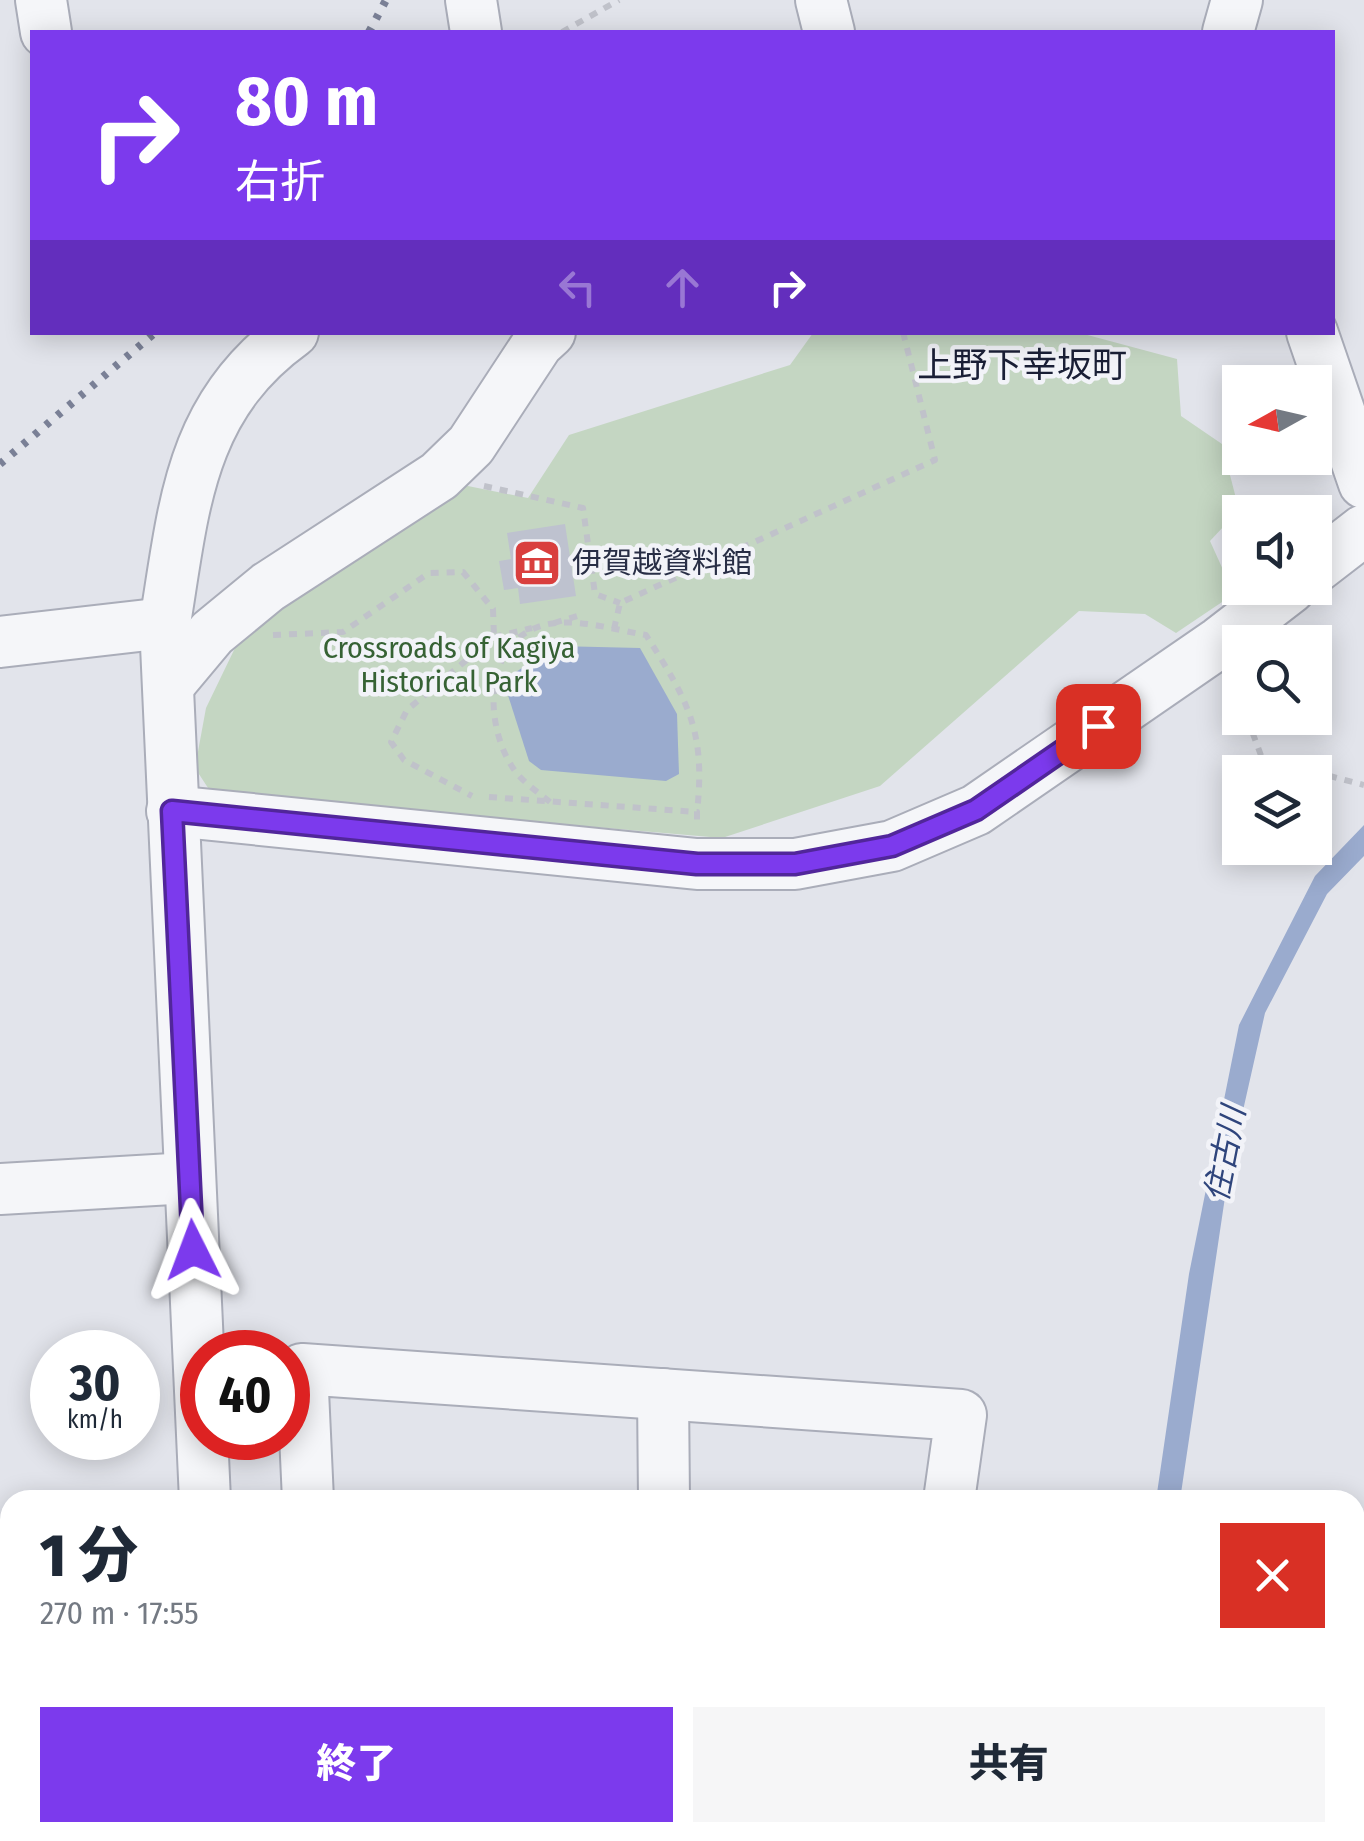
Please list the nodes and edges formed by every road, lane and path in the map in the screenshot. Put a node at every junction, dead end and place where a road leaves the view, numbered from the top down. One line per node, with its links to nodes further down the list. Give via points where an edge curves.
1 (41, 0): 6 (street)
2 (471, 0): 7 (street)
3 (618, 0): 8 (path)
4 (822, 0): 9 (street)
5 (1237, 0): 10 (street)
6 (46, 30)
7 (476, 30)
8 (566, 30)
9 (829, 30)
10 (1229, 30)
11 (290, 335): 23 (street, via 233,386 200,443 185,498)
12 (547, 335): 15 (street, via 471,446)
13 (904, 335): 19 (path, via 935,460)
14 (1313, 335): 16 (street)
15 (438, 476): 19 (path, via 583,508 595,594); 23 (street, via 268,587)
16 (1364, 483)
17 (1364, 530): 18 (street)
18 (1332, 555)
19 (620, 602): 24 (path)
20 (1268, 605): 32 (street, via 976,810 892,846 795,864)
21 (584, 614): 22 (path)
22 (544, 625): 24 (path); 25 (path); 29 (path, via 510,649 491,682 497,733 509,758)
23 (189, 628): 25 (path, via 343,632 429,573 463,572 493,610); 26 (street); 30 (street, via 171,682)
24 (614, 629): 31 (path, via 646,635 691,712 700,741)
25 (494, 636): 29 (path, via 407,710 391,742 404,760 466,795)
26 (0, 642)
27 (1253, 735): 28 (path, via 1262,758)
28 (1364, 785)
29 (550, 802): 31 (path)
30 (172, 811): 32 (street); 33 (street)
31 (697, 812): 32 (path)
32 (697, 864)
33 (190, 1178): 34 (street); 36 (street)
34 (0, 1189)
35 (664, 1394): 37 (street, via 302,1370); 38 (street); 39 (street, via 960,1415)
36 (204, 1490)
37 (308, 1490)
38 (664, 1490)
39 (951, 1490)

